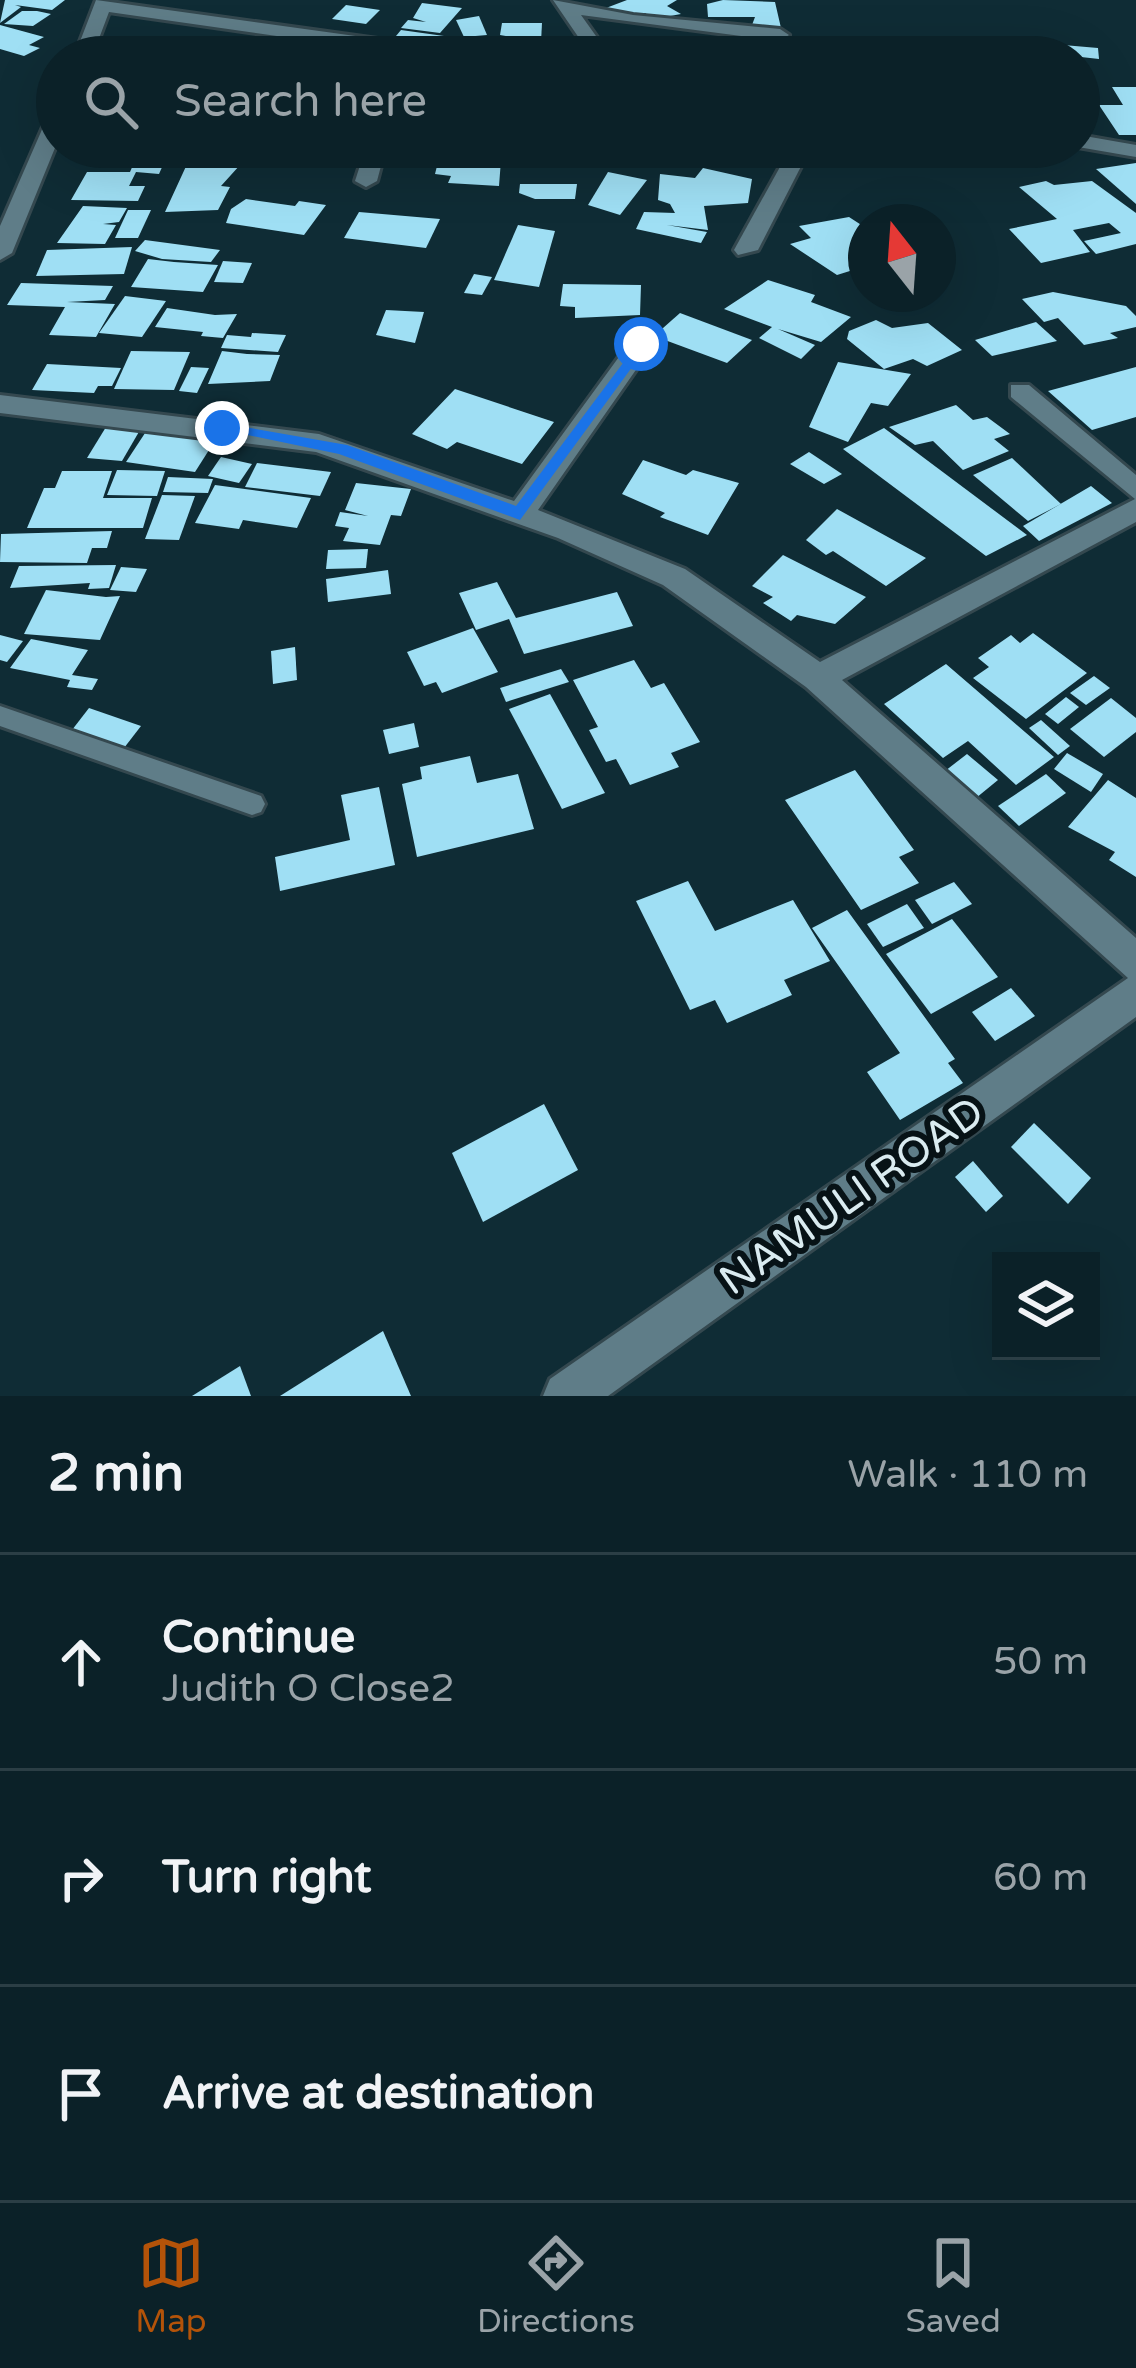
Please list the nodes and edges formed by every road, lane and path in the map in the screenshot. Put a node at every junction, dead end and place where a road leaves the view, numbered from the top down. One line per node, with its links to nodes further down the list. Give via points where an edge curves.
1 (105, 3): 4 (street); 5 (street); 6 (street)
2 (563, 4): 3 (street); 7 (street)
3 (780, 35)
4 (91, 36)
5 (298, 36)
6 (324, 36)
7 (587, 36)
8 (1100, 145): 9 (street)
9 (1136, 151)
10 (36, 168): 15 (street)
11 (370, 168): 13 (street)
12 (790, 168): 14 (street)
13 (366, 181)
14 (746, 250)
15 (0, 254)
16 (641, 344): 21 (street)
17 (1020, 391): 19 (street)
18 (0, 404): 21 (street, via 319,443)
19 (1136, 490)
20 (1136, 508): 22 (street)
21 (520, 514): 22 (street, via 687,584)
22 (818, 678): 25 (street)
23 (0, 716): 24 (lane)
24 (252, 804)
25 (1136, 963)
26 (1136, 994): 27 (street, NAMULI ROAD)
27 (567, 1396)

